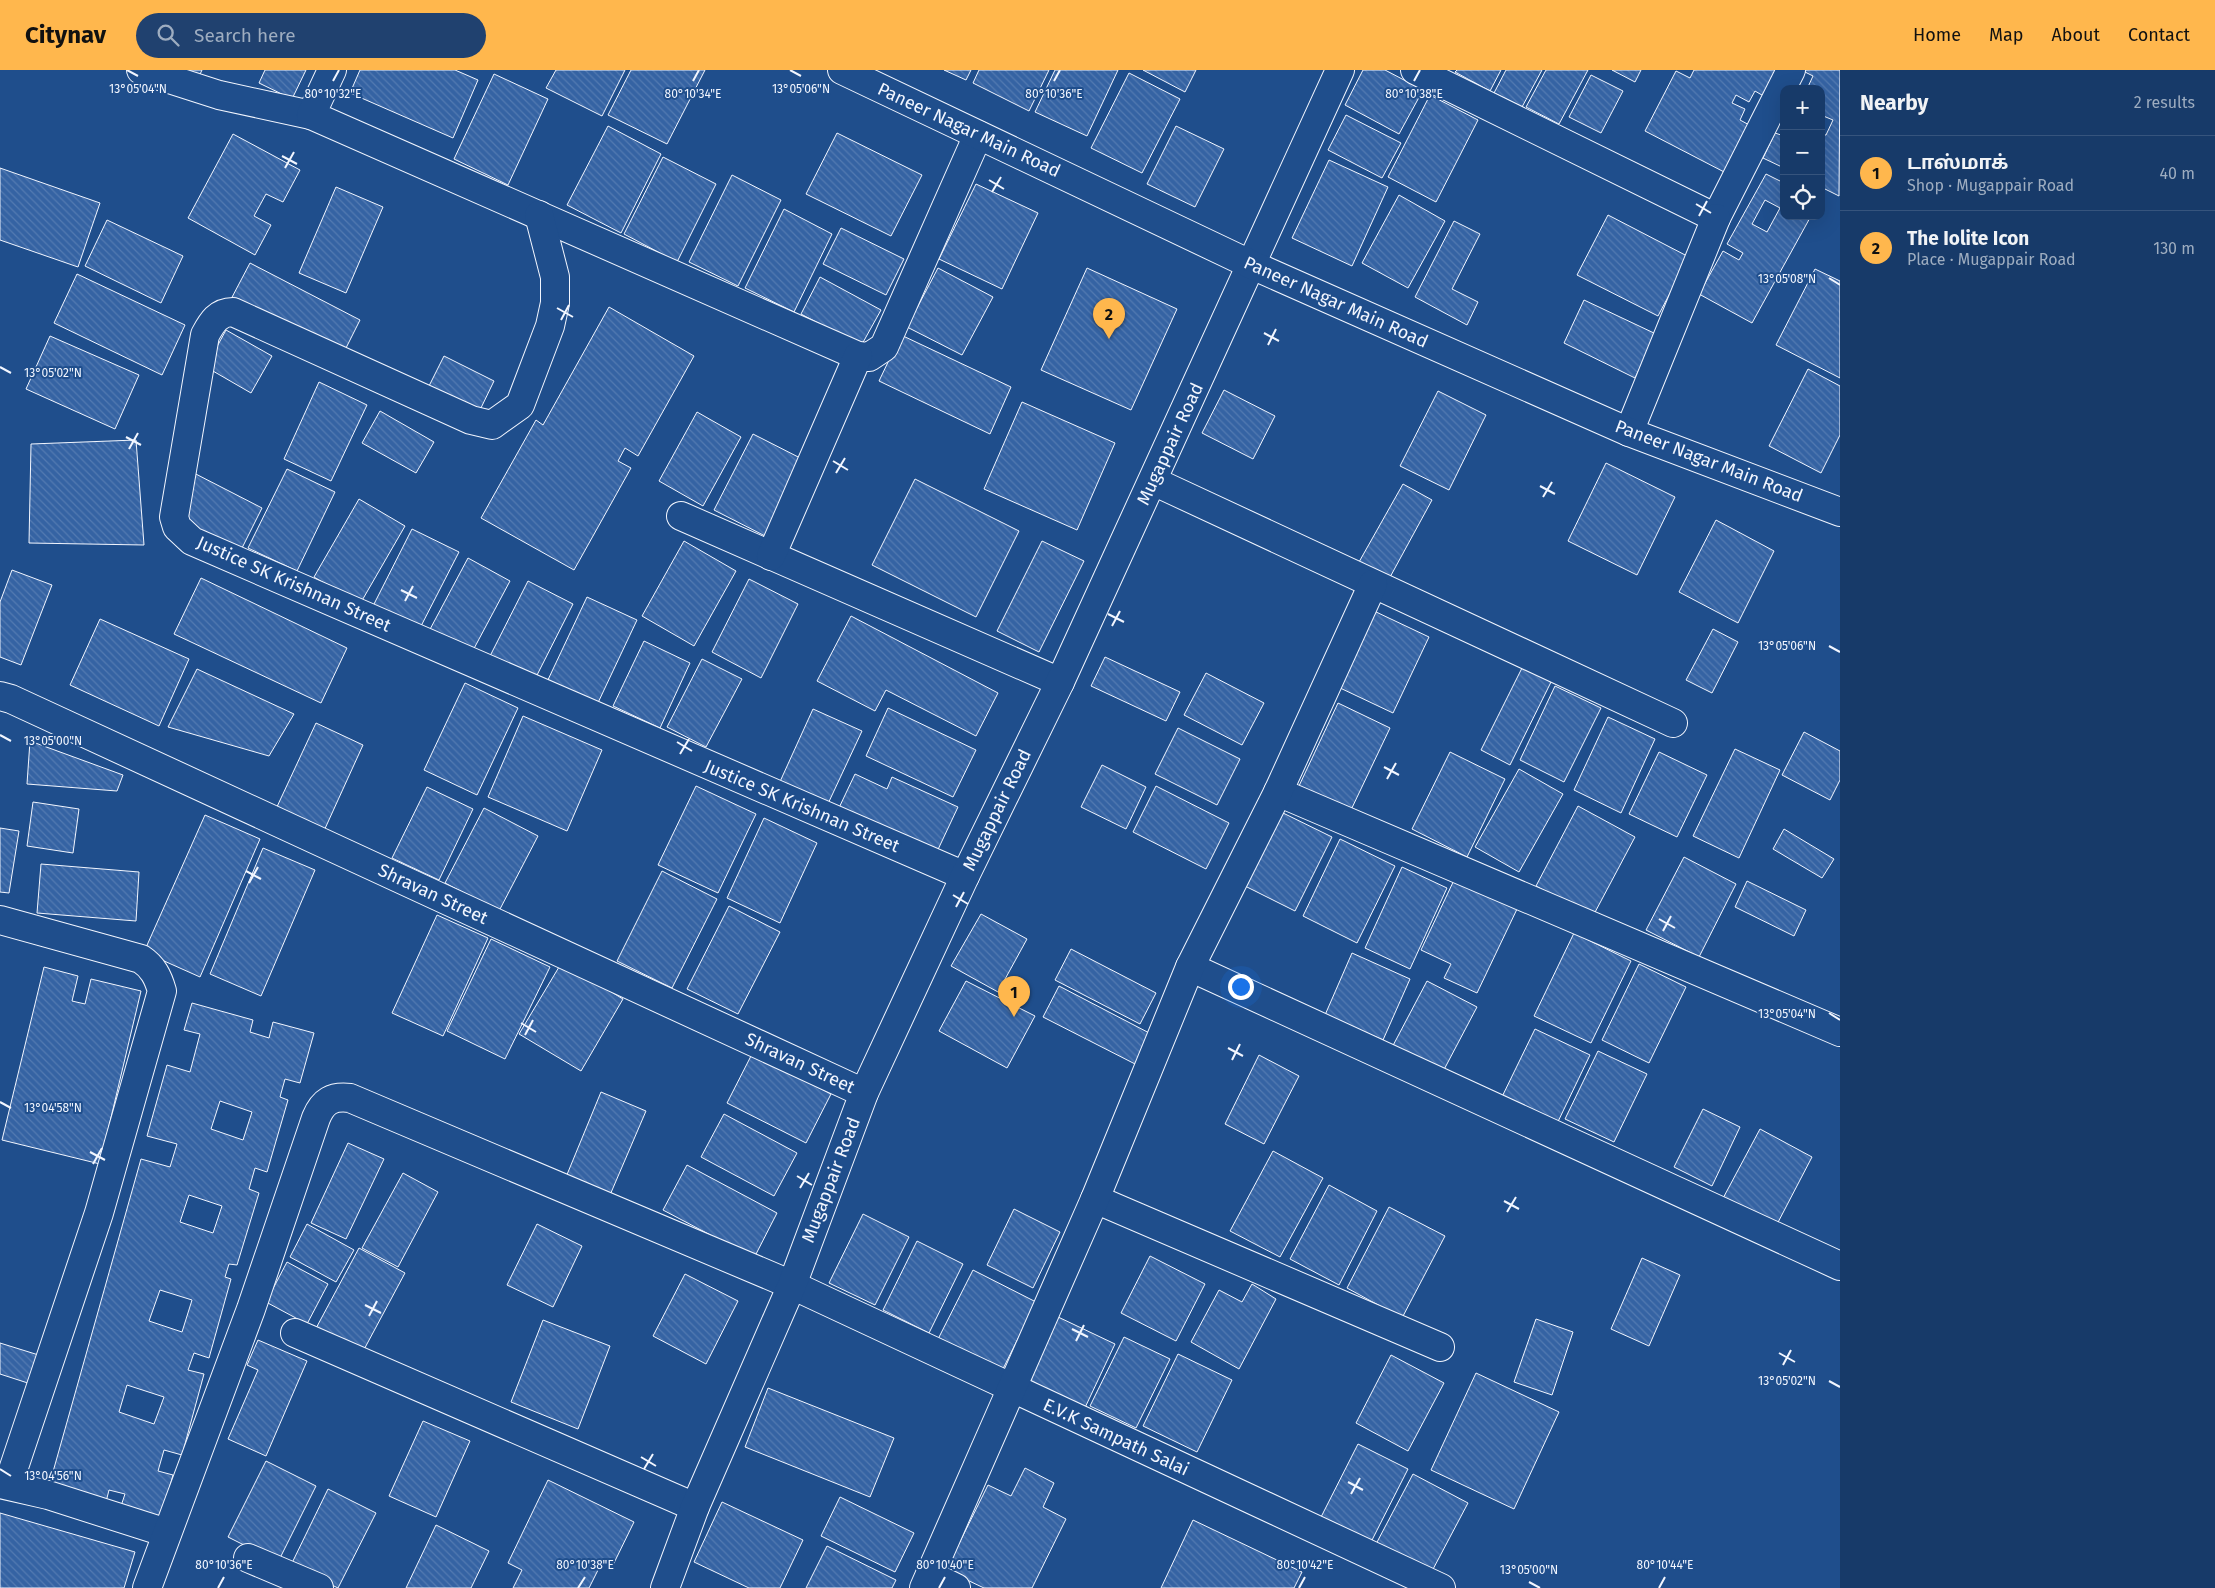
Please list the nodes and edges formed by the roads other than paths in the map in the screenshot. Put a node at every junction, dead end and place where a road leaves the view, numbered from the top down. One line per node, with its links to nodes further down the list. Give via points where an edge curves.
1 (141, 70): 7 (street, via 219,95)
2 (332, 70): 7 (street)
3 (842, 70): 8 (street, Paneer Nagar Main Road)
4 (1340, 70): 11 (street, Mugappair Road)
5 (1415, 70): 10 (street)
6 (1791, 70): 10 (street)
7 (311, 115): 9 (street)
8 (978, 134): 11 (street, Paneer Nagar Main Road); 12 (street, via 884,347 869,357)
9 (539, 214): 12 (street); 23 (street, Justice SK Krishnan Street, via 554,278 555,303 520,405 492,425 471,420 233,312 217,317 205,334 174,517 177,527 192,541)
10 (1716, 218): 13 (street)
11 (1252, 265): 13 (street, Paneer Nagar Main Road); 14 (street, Mugappair Road)
12 (858, 356): 17 (street)
13 (1629, 432): 15 (street, Paneer Nagar Main Road)
14 (1153, 481): 18 (street); 19 (street, Mugappair Road)
15 (1839, 509)
16 (681, 516): 17 (street)
17 (771, 556): 19 (street)
18 (1374, 584): 21 (street); 22 (street)
19 (1060, 682): 23 (street, Mugappair Road)
20 (0, 696): 27 (street, Shravan Street)
21 (1673, 723)
22 (1278, 792): 25 (street); 26 (street)
23 (965, 876): 27 (street, Mugappair Road)
24 (0, 920): 34 (street, via 141,959 151,966 162,991 99,1213)
25 (1190, 967): 28 (street); 29 (street)
26 (1840, 1032)
27 (864, 1093): 30 (street, Mugappair Road)
28 (1095, 1199): 32 (street); 33 (street)
29 (1840, 1266)
30 (792, 1285): 33 (street, E.V.K Sampath Salai); 35 (street, Mugappair Road); 36 (street, E.V.K Sampath Salai, via 350,1098 335,1096 326,1101 316,1118 251,1309)
31 (294, 1333): 35 (street)
32 (1440, 1347)
33 (1010, 1388): 38 (street); 43 (street, E.V.K Sampath Salai)
34 (4, 1484): 36 (street)
35 (695, 1506): 41 (street, Mugappair Road)
36 (167, 1533): 39 (street)
37 (248, 1558): 40 (street)
38 (927, 1582): 42 (street)
39 (147, 1588)
40 (319, 1588)
41 (664, 1588)
42 (956, 1588)
43 (1441, 1588)

